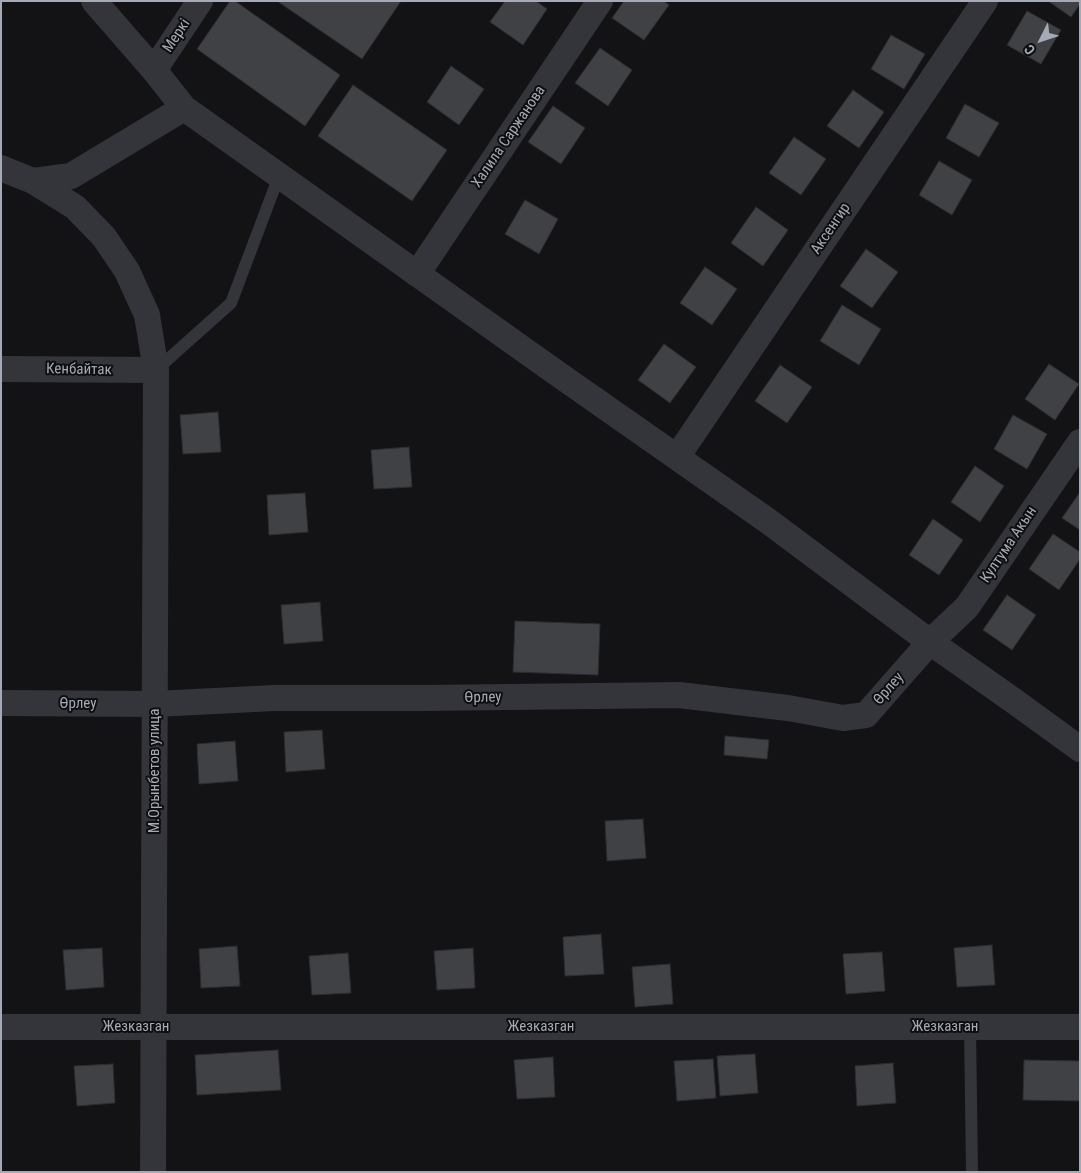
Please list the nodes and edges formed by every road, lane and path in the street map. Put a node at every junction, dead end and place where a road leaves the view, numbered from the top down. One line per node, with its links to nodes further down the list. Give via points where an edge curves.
1 (94, 1): 5 (street)
2 (200, 1): 5 (street, Меркі)
3 (600, 1): 10 (street, Халила Саржанова)
4 (984, 1): 14 (street, Аксенгир)
5 (154, 70): 6 (street)
6 (184, 108): 8 (street); 9 (street, via 71,176)
7 (1, 168): 9 (street, М.Орынбетов улица)
8 (279, 176): 10 (street); 12 (lane, via 232,303)
9 (33, 181): 12 (street, М.Орынбетов улица, via 75,206 104,237 128,272 146,316)
10 (417, 274): 14 (street)
11 (1, 369): 12 (street, Кенбайтак)
12 (156, 370): 17 (street, М.Орынбетов улица)
13 (1080, 442): 15 (street, Култума Акын, via 967,607)
14 (677, 457): 15 (street)
15 (930, 642): 17 (street, Өрлеу, via 866,715 843,718 679,695 274,698); 18 (street)
16 (1, 703): 17 (street, Өрлеу)
17 (155, 704): 20 (street, М.Орынбетов улица)
18 (1080, 749)
19 (1, 1027): 20 (street, Жезказган)
20 (154, 1027): 21 (street, Жезказган); 23 (street, М.Орынбетов улица)
21 (970, 1027): 22 (street, Жезказган); 24 (lane)
22 (1080, 1027)
23 (154, 1172)
24 (972, 1172)

